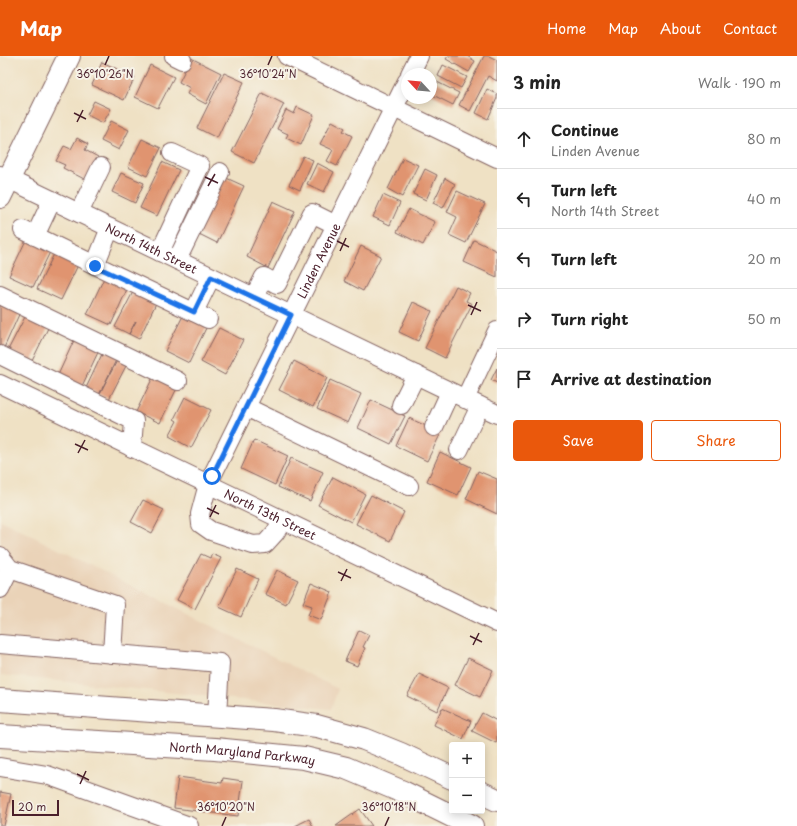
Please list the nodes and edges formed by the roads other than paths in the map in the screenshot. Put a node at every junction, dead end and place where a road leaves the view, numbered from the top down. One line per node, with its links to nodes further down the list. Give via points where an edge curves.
1 (69, 56): 11 (main road)
2 (287, 56): 6 (street)
3 (419, 56): 4 (street)
4 (413, 68)
5 (401, 93): 6 (street, Linden Avenue)
6 (394, 108): 8 (street); 14 (street, Linden Avenue)
7 (172, 153): 16 (street, via 200,166)
8 (497, 158)
9 (101, 168): 13 (street)
10 (220, 172): 17 (street)
11 (3, 184): 12 (street, North 14th Street)
12 (52, 200): 13 (street, North 14th Street); 18 (street, via 28,233)
13 (80, 213): 15 (street, North 14th Street)
14 (336, 225): 21 (street, via 312,213 277,284 264,277); 22 (street, Linden Avenue)
15 (110, 228): 16 (street, North 14th Street); 18 (street)
16 (160, 252): 17 (street, North 14th Street)
17 (177, 260): 19 (street, North 14th Street)
18 (95, 266): 19 (street, via 201,315)
19 (211, 277): 21 (street, North 14th Street)
20 (0, 295): 26 (street)
21 (254, 297): 22 (street, North 14th Street)
22 (291, 315): 25 (street, North 14th Street); 30 (street, Linden Avenue)
23 (497, 331): 28 (street)
24 (0, 356): 33 (street, via 134,421)
25 (416, 375): 28 (street, North 14th Street); 29 (street)
26 (178, 381)
27 (0, 384): 33 (street, North 13th Street)
28 (465, 399): 31 (street, North 14th Street); 32 (street); 34 (street)
29 (401, 405)
30 (246, 407): 35 (street, Linden Avenue); 36 (street)
31 (497, 414)
32 (434, 426)
33 (132, 448): 35 (street, North 13th Street)
34 (459, 450)
35 (208, 484): 37 (street, North 13th Street); 37 (street, Linden Avenue, via 200,514 201,524 211,531 253,545 266,544)
36 (409, 486)
37 (283, 520): 40 (street, North 13th Street)
38 (5, 562): 39 (street); 42 (street, via 115,605)
39 (0, 589)
40 (497, 623)
41 (0, 644): 42 (street)
42 (112, 654): 44 (street, via 220,663)
43 (0, 700): 44 (main road)
44 (217, 716): 46 (main road); 48 (main road, via 317,726 364,738)
45 (0, 736): 46 (main road, North Maryland Parkway)
46 (215, 749): 52 (main road, North Maryland Parkway, via 304,758 346,768 403,792)
47 (0, 767): 51 (street, via 47,775)
48 (449, 777)
49 (485, 794): 50 (main road)
50 (497, 800)
51 (189, 826)
52 (472, 826)

